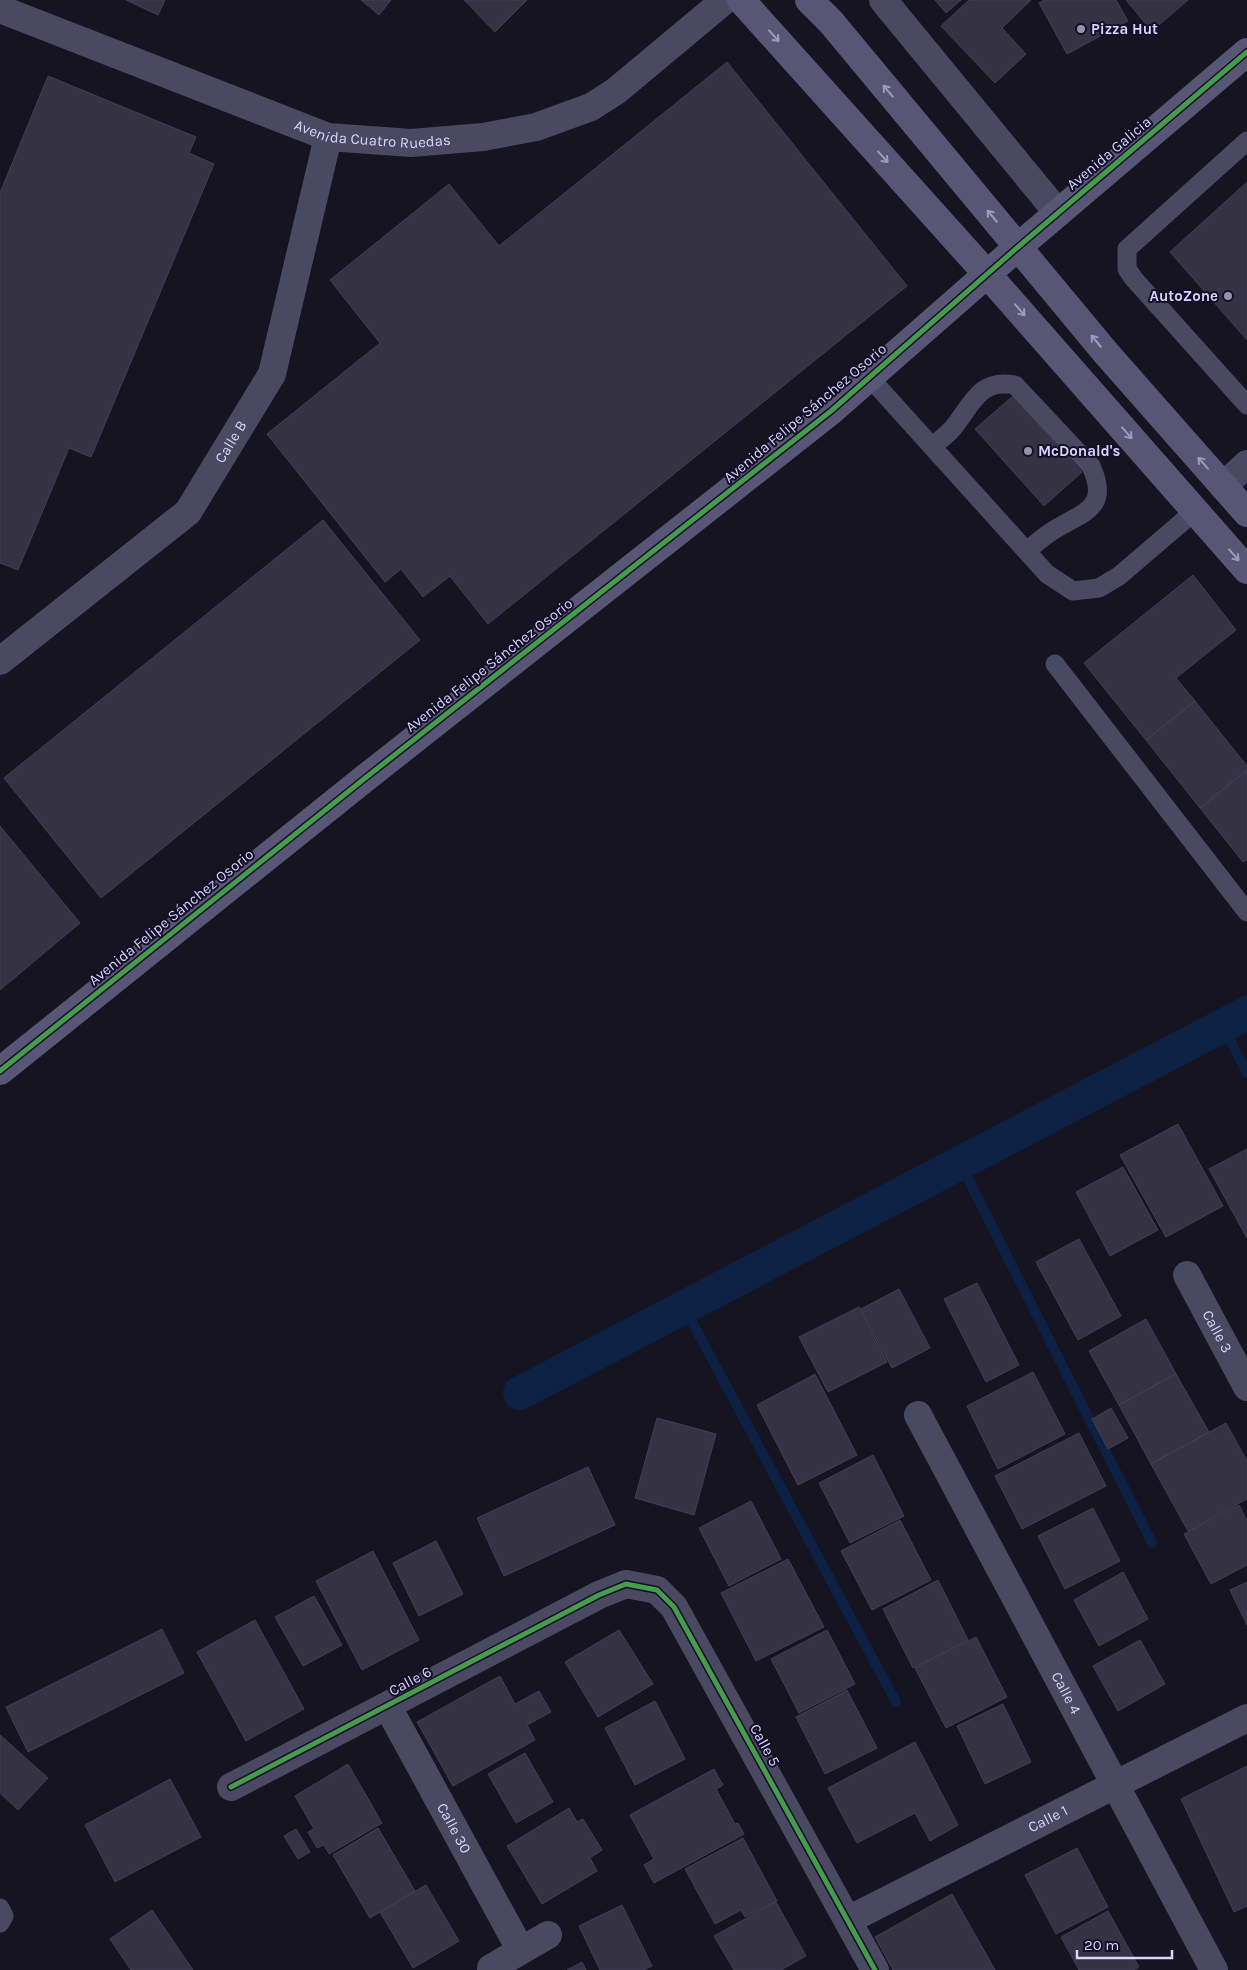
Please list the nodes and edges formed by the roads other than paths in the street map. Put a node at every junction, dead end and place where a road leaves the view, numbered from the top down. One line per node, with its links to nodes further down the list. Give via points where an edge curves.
1 (725, 0): 7 (street, Avenida Cuatro Ruedas, via 616,91 590,107 536,127 483,137 411,143)
2 (741, 0): 11 (street, one-way to 11)
3 (809, 0): 10 (street, one-way to 3, via 831,22)
4 (884, 0): 9 (street)
5 (0, 9): 7 (street, Avenida Cuatro Ruedas)
6 (1247, 52): 9 (street, Avenida Galicia)
7 (328, 138): 21 (street, Calle B, via 272,374 188,512)
8 (1247, 141): 13 (lane, via 1127,249 1127,268)
9 (1058, 213): 10 (street, Avenida Galicia)
10 (1018, 247): 11 (street, Avenida Galicia); 16 (street, one-way to 10, via 1106,353)
11 (988, 274): 12 (street, Avenida Felipe Sánchez Osorio); 17 (street, one-way to 17)
12 (870, 378): 14 (lane); 24 (street, Avenida Felipe Sánchez Osorio)
13 (1247, 406)
14 (932, 446): 19 (lane); 19 (lane, via 952,430 982,391 1001,382 1015,385 1091,466 1098,483 1098,498 1090,509 1054,530)
15 (1247, 464): 16 (street)
16 (1224, 486): 18 (street)
17 (1195, 511): 19 (lane, via 1119,576 1099,588 1073,591 1047,574); 20 (street, one-way to 20)
18 (1247, 512)
19 (1027, 552)
20 (1247, 570)
21 (0, 662)
22 (1055, 664): 23 (lane)
23 (1247, 912)
24 (0, 1071)
25 (1187, 1275): 26 (street, Calle 3)
26 (1247, 1387)
27 (918, 1414): 31 (street, Calle 4)
28 (599, 1595): 29 (street, Calle 6); 34 (street, Calle 5, via 626,1584 657,1590 674,1607)
29 (388, 1707): 32 (street, Calle 6); 37 (street, Calle 30)
30 (1247, 1718): 31 (street, Calle 1)
31 (1116, 1785): 34 (street, Calle 1); 40 (street, Calle 4)
32 (231, 1787)
33 (0, 1908): 35 (lane, via 4,1916)
34 (848, 1920): 39 (street, Calle 5)
35 (0, 1923)
36 (548, 1934): 37 (street)
37 (520, 1949): 38 (street)
38 (490, 1968)
39 (875, 1970)
40 (1214, 1970)

